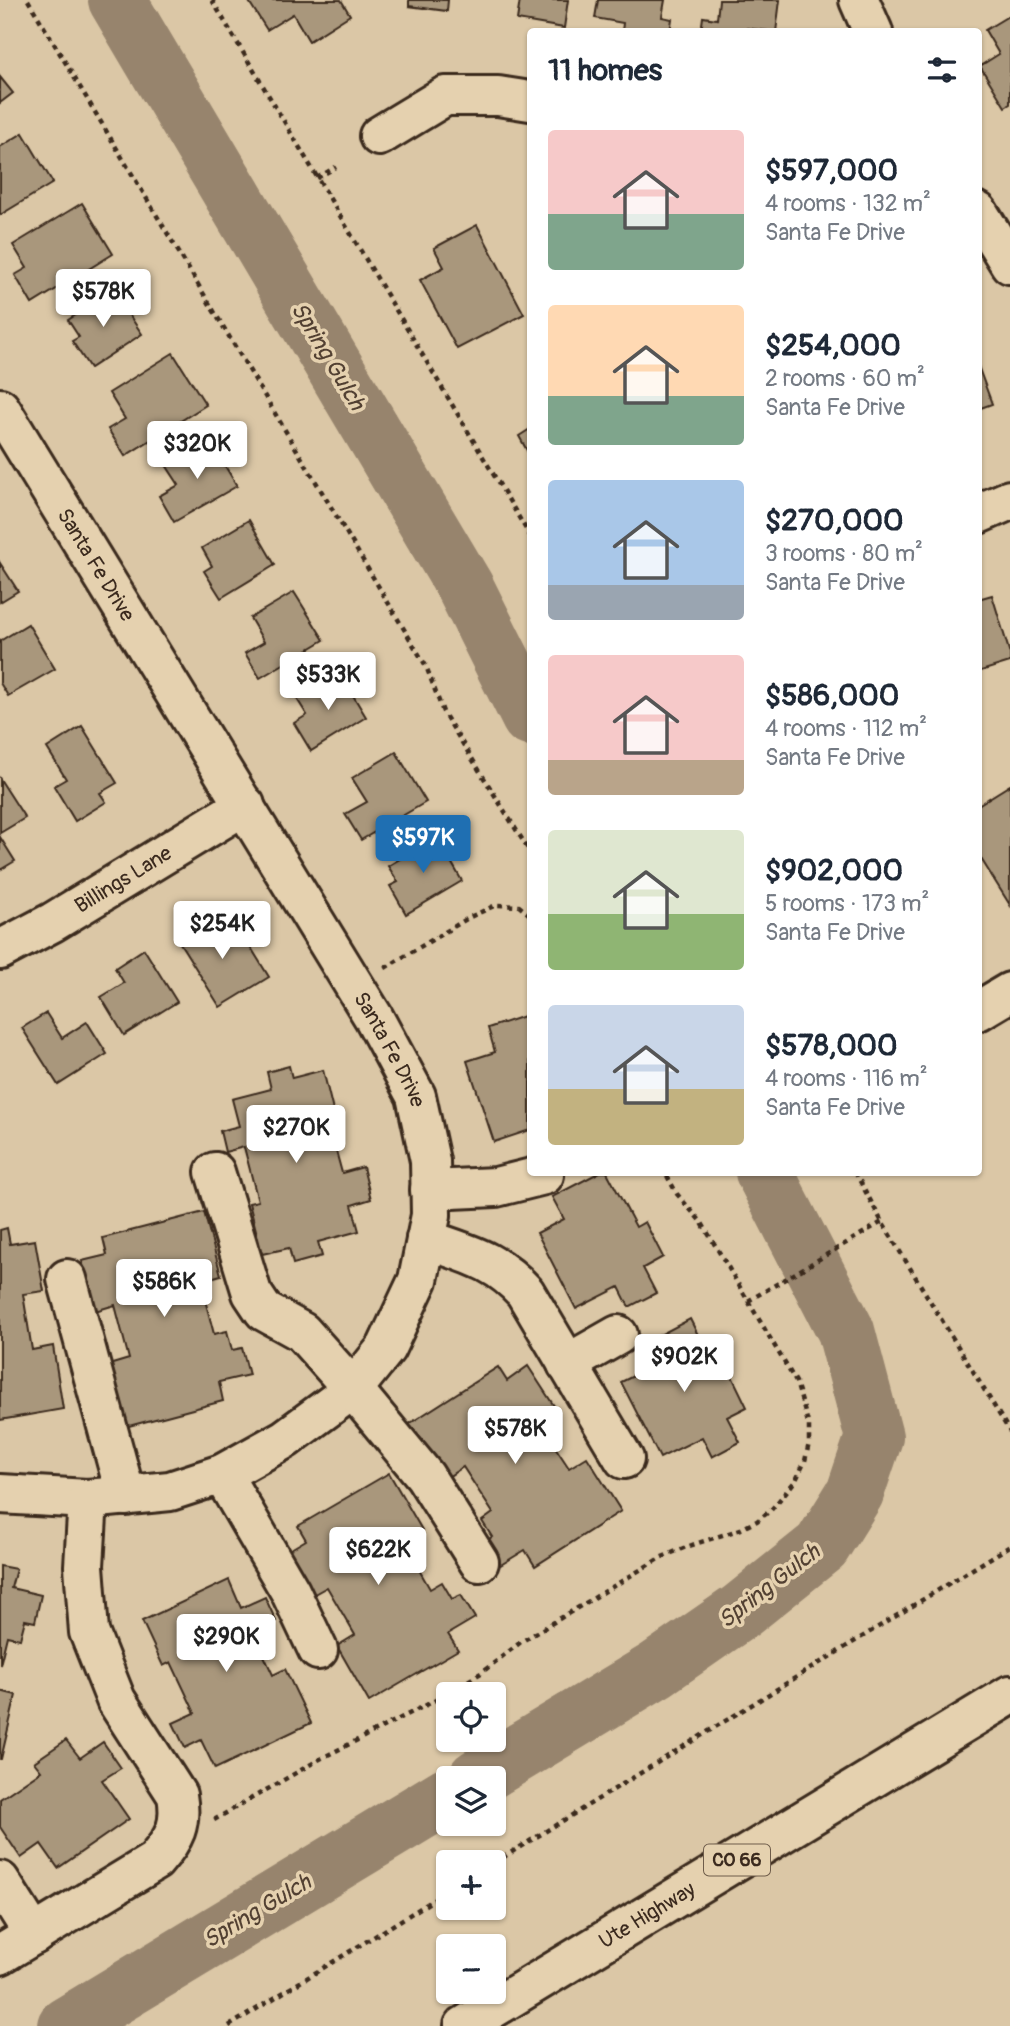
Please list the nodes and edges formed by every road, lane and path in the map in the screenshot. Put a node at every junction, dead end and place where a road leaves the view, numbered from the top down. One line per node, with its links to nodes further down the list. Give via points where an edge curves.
1 (28, 0): 16 (path, via 426,666 443,712)
2 (212, 0): 8 (path)
3 (859, 0): 4 (street)
4 (871, 28)
5 (527, 101): 6 (street, via 445,96)
6 (379, 136)
7 (336, 167): 8 (path)
8 (317, 178): 14 (path)
9 (982, 218): 10 (street)
10 (1010, 264)
11 (0, 408): 15 (street, Santa Fe Drive)
12 (1010, 500): 13 (street)
13 (982, 512)
14 (527, 531)
15 (245, 805): 18 (street, Billings Lane); 19 (street, Santa Fe Drive)
16 (527, 847)
17 (527, 913): 19 (path, via 519,906 496,905)
18 (0, 950)
19 (354, 986): 26 (street, Santa Fe Drive, via 416,1096 430,1161)
20 (1010, 992): 21 (street)
21 (982, 1009)
22 (215, 1172): 33 (street, via 252,1293 264,1311 302,1332)
23 (540, 1176): 26 (street, via 496,1187)
24 (667, 1176): 30 (path, via 702,1223)
25 (857, 1176): 27 (path)
26 (430, 1190): 28 (street, Santa Fe Drive)
27 (882, 1222): 30 (path); 34 (path)
28 (426, 1239): 32 (street, via 484,1259 508,1274 525,1292); 33 (street, Santa Fe Drive, via 418,1280 386,1348)
29 (67, 1279): 38 (street)
30 (748, 1301): 44 (path, via 796,1382 809,1426 805,1461 771,1510 741,1529 660,1558 436,1699)
31 (618, 1335): 32 (street)
32 (567, 1364): 35 (street)
33 (353, 1389): 36 (street, Santa Fe Drive, via 285,1438); 41 (street, via 425,1476)
34 (1010, 1432)
35 (624, 1459)
36 (222, 1474): 38 (street, Santa Fe Drive, via 170,1491); 42 (street, via 290,1591)
37 (0, 1493): 39 (street, Santa Fe Drive)
38 (126, 1496): 39 (street, Santa Fe Drive)
39 (88, 1499): 44 (street, via 84,1566 89,1632 116,1700 177,1795 177,1830)
40 (1010, 1546): 45 (path)
41 (479, 1562)
42 (318, 1650)
43 (1010, 1695): 51 (street, Ute Highway / CO 66)
44 (167, 1847): 48 (street, via 155,1861)
45 (506, 1856)
46 (0, 1881): 48 (street)
47 (436, 1898): 50 (path)
48 (34, 1935): 49 (street)
49 (0, 1955)
50 (229, 2026)
51 (464, 2026)

